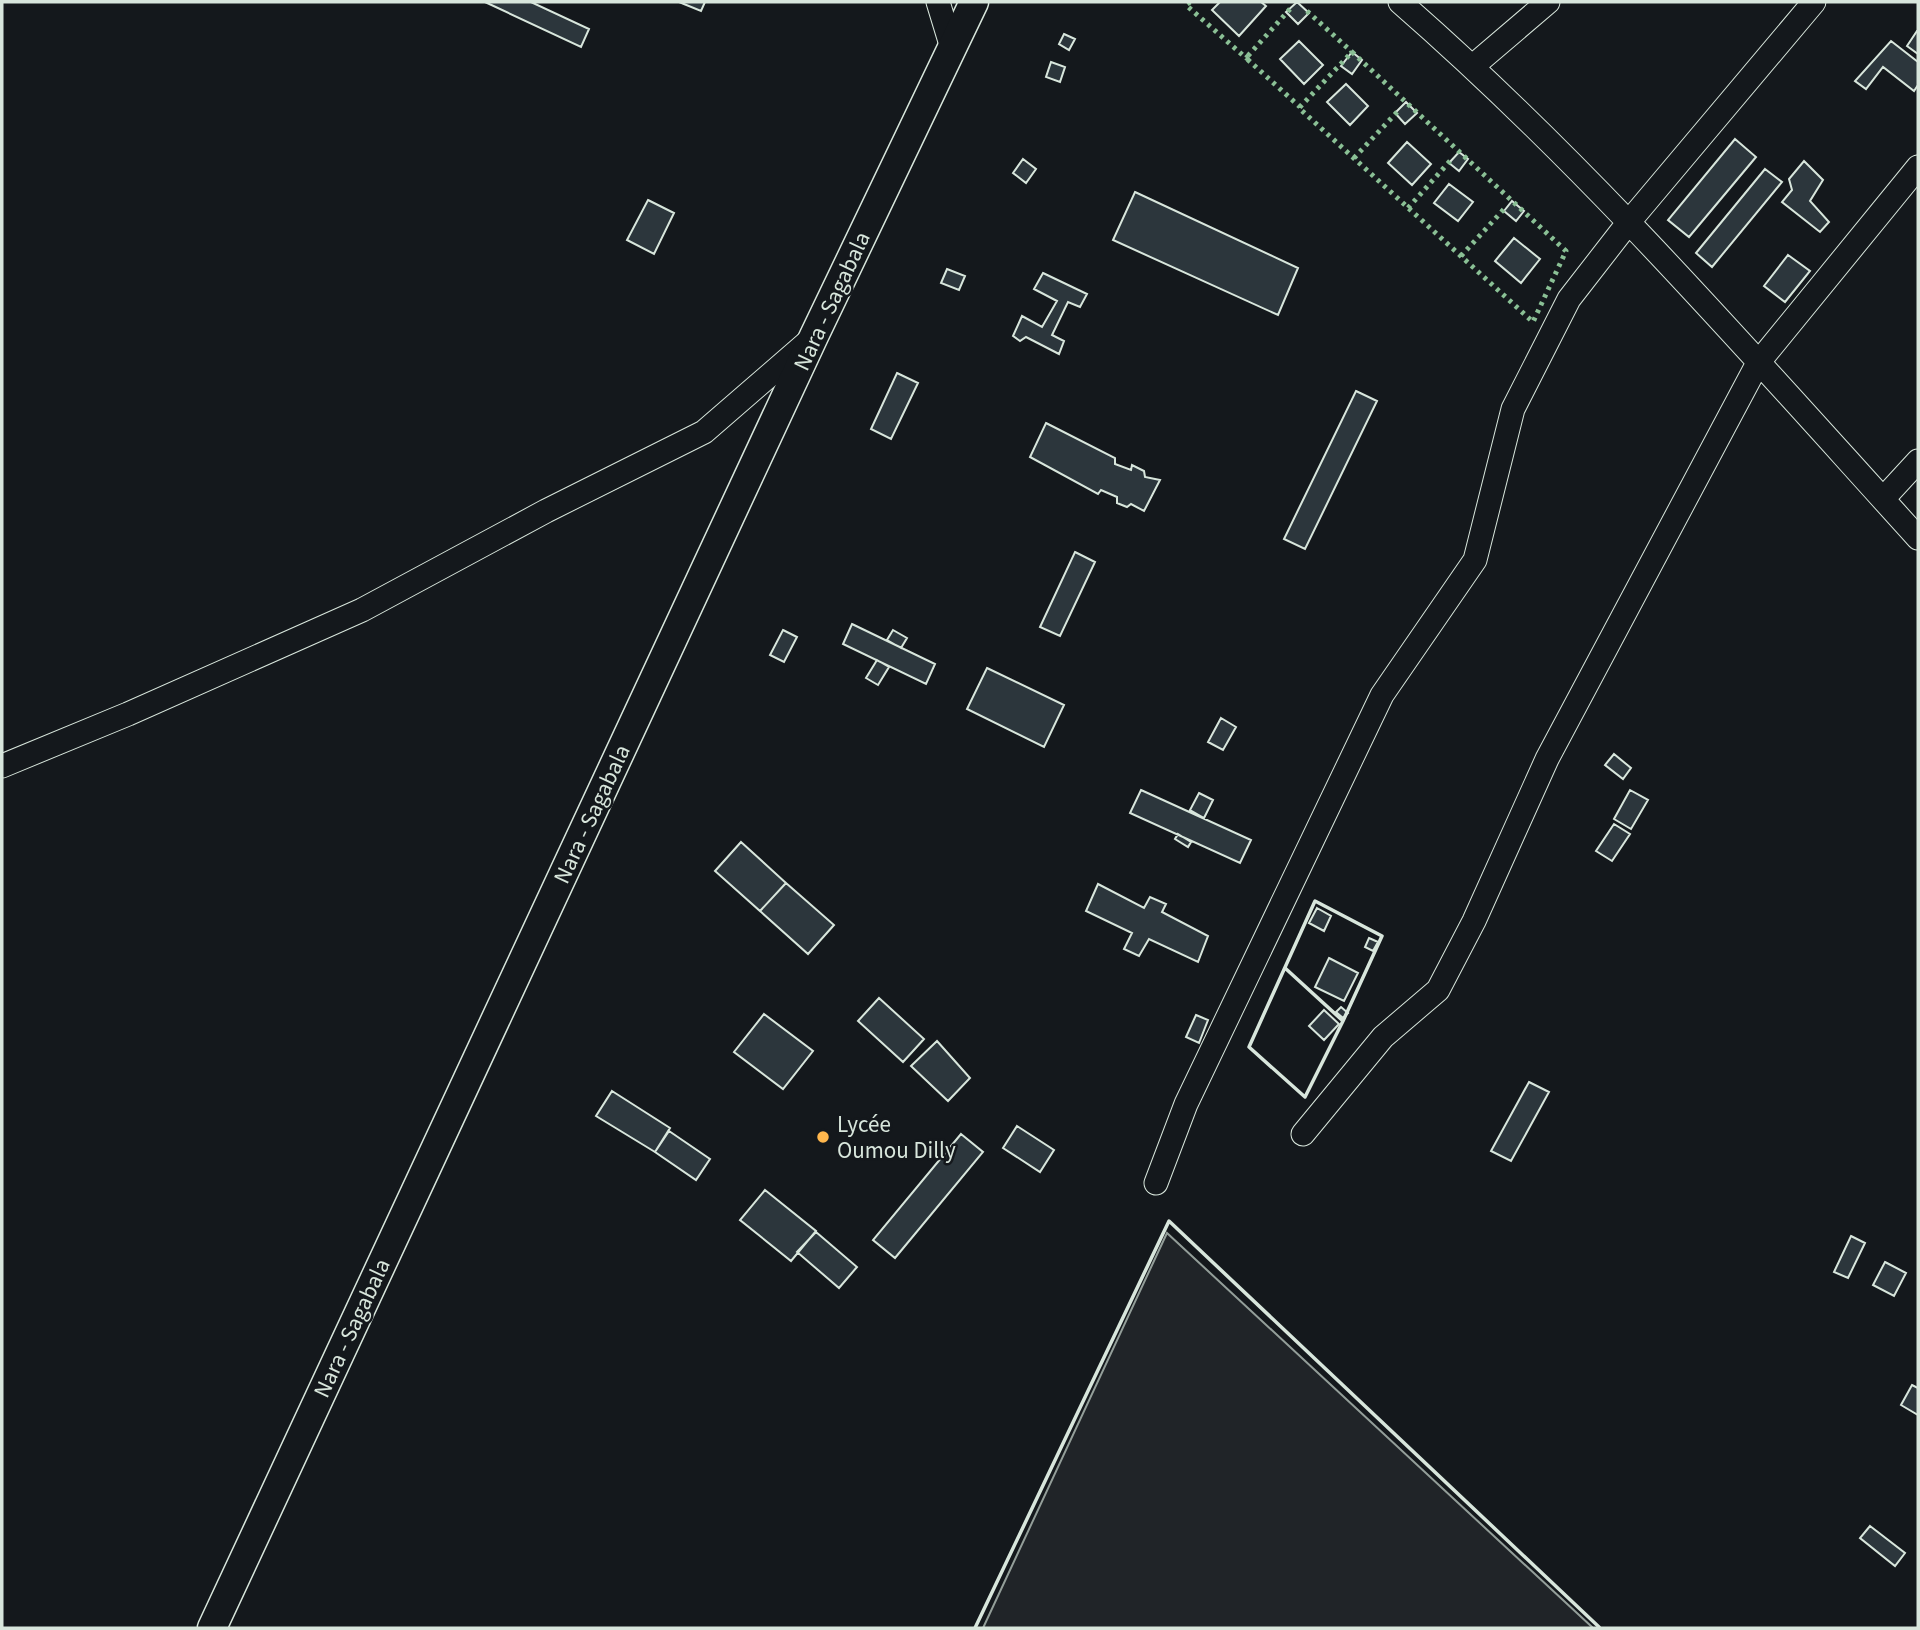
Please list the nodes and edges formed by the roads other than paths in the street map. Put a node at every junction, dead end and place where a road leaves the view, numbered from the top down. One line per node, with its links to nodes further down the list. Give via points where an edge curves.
1 (938, 2): 6 (street)
2 (974, 2): 6 (main road, Nara - Sagabala)
3 (1399, 2): 7 (street)
4 (1549, 2): 7 (street)
5 (1814, 2): 9 (street)
6 (952, 48): 10 (main road, Nara - Sagabala)
7 (1473, 66): 9 (street)
8 (1918, 167): 11 (street)
9 (1628, 223): 11 (street); 17 (street, via 1569,299 1513,409 1475,560 1382,695 1186,1104)
10 (814, 337): 15 (street, via 704,432 362,610); 18 (main road, Nara - Sagabala)
11 (1758, 363): 13 (street); 16 (street, via 1547,759 1438,990 1383,1037)
12 (1918, 461): 13 (street)
13 (1883, 499): 14 (street)
14 (1918, 538)
15 (2, 766)
16 (1303, 1134)
17 (1156, 1182)
18 (212, 1628)

